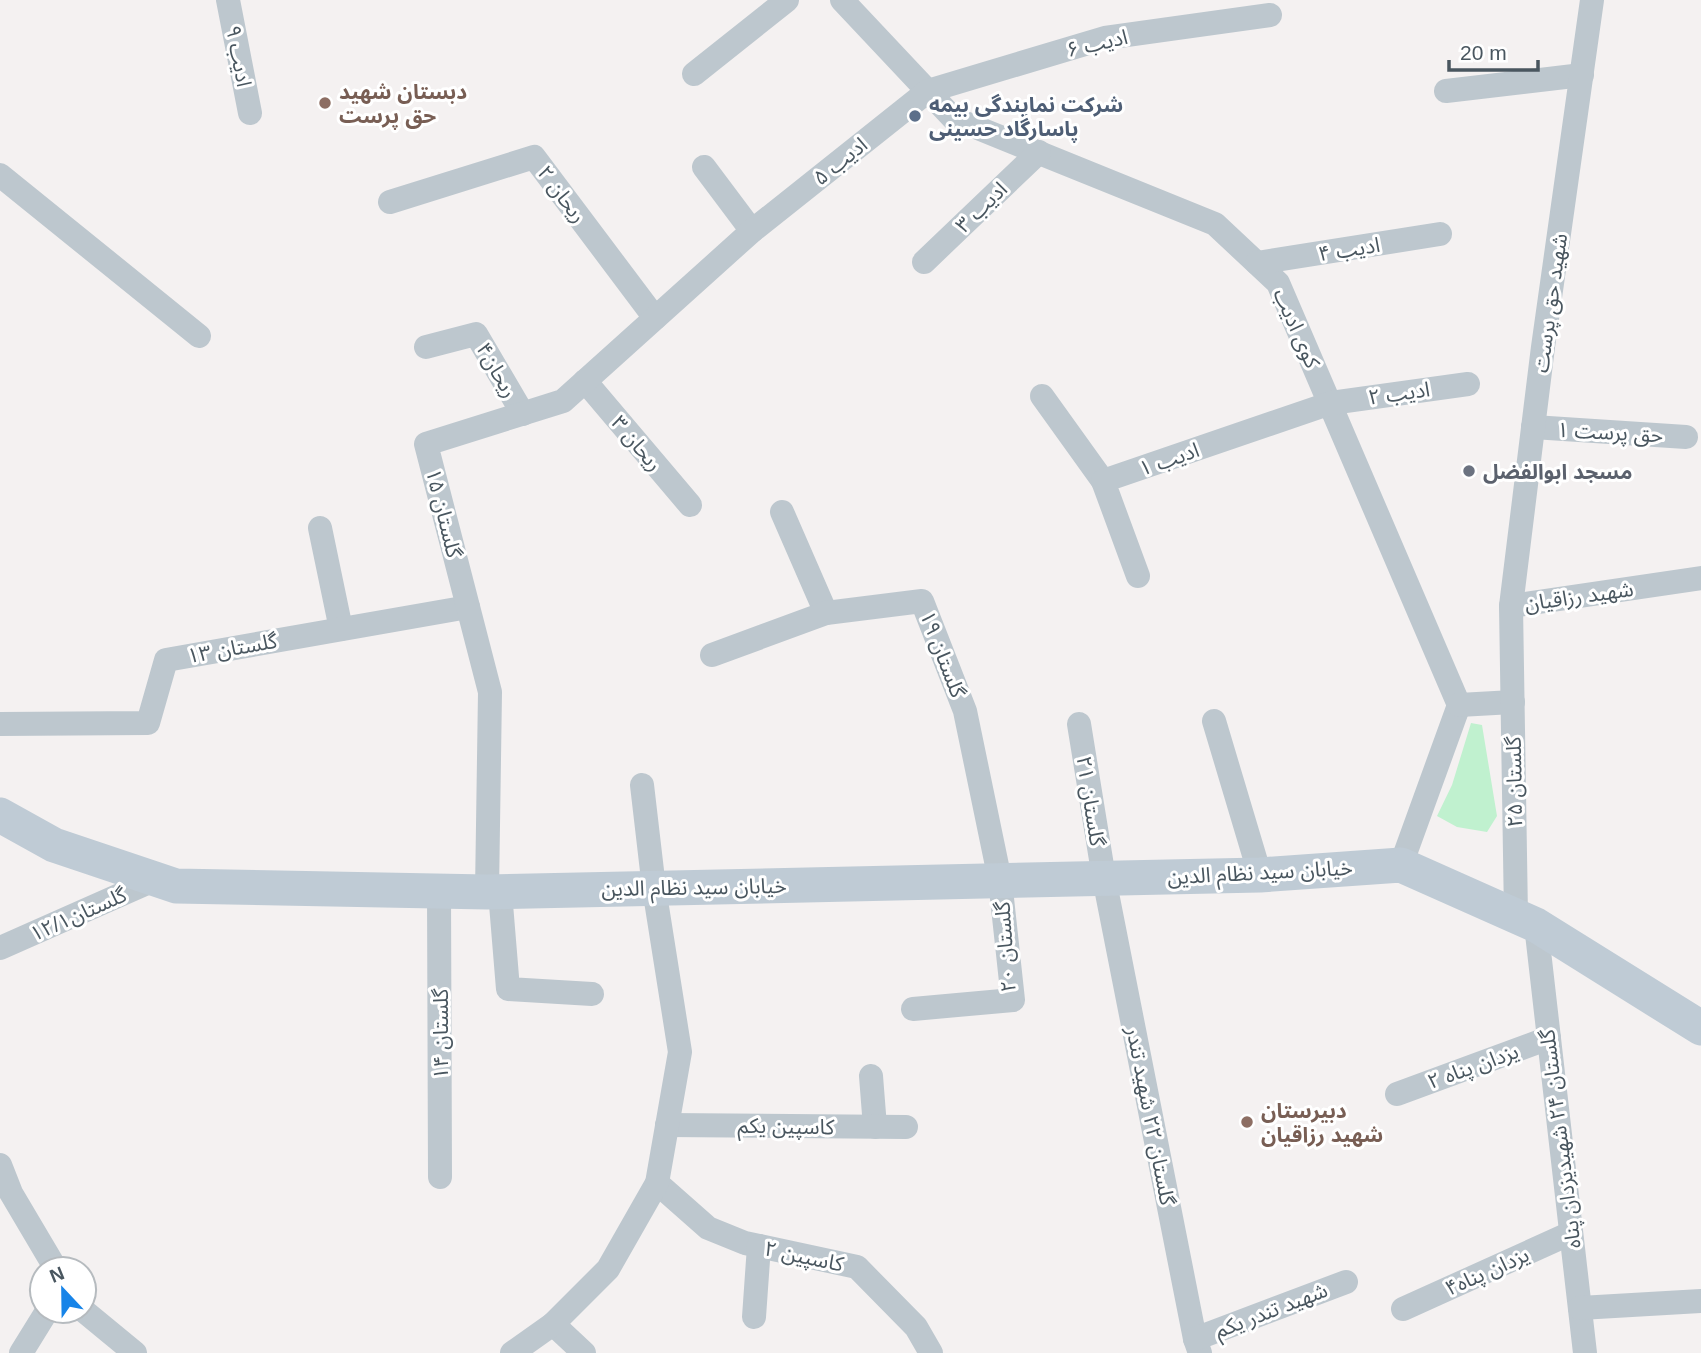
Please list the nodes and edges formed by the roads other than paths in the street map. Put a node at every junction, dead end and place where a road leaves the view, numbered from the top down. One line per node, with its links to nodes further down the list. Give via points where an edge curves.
1 (228, 0): 10 (street, ادیب ۹)
2 (787, 0): 6 (street)
3 (842, 0): 8 (street, کوی ادیب)
4 (1592, 0): 7 (street, شهید حق پرست)
5 (1270, 15): 8 (street, ادیب ۶, via 1105,38)
6 (694, 75)
7 (1582, 75): 9 (street); 27 (street, شهید حق پرست)
8 (928, 91): 11 (street, کوی ادیب, via 953,118); 15 (street, ادیب ۵)
9 (1446, 91)
10 (250, 113)
11 (1039, 152): 17 (street, ادیب ۳); 18 (street, کوی ادیب, via 1215,224)
12 (704, 167): 15 (street)
13 (0, 175): 20 (street)
14 (390, 202): 19 (street, ریحان ۲, via 534,157)
15 (752, 231): 19 (street, گلستان ۱۵)
16 (1440, 234): 18 (street, ادیب ۴)
17 (924, 262)
18 (1257, 263): 25 (street, کوی ادیب, via 1278,283)
19 (655, 318): 22 (street, گلستان ۱۵)
20 (199, 336)
21 (426, 347): 26 (street, ریحان۴, via 476,334)
22 (585, 381): 26 (street, گلستان ۱۵, via 563,401); 30 (street, ریحان ۳)
23 (1468, 384): 25 (street, ادیب ۲)
24 (1042, 396): 29 (street)
25 (1331, 403): 29 (street, ادیب ۱); 41 (street, کوی ادیب)
26 (523, 414): 36 (street, گلستان ۱۵, via 426,444)
27 (1533, 428): 28 (street, حق پرست ۱); 35 (street, شهید حق پرست)
28 (1686, 437)
29 (1103, 481): 33 (street)
30 (690, 505)
31 (782, 512): 37 (street)
32 (320, 528): 38 (street)
33 (1138, 576)
34 (1701, 578): 35 (street, شهید رزاقیان)
35 (1511, 606): 40 (street, شهید رزاقیان)
36 (468, 607): 38 (street, گلستان ۱۳); 54 (street, گلستان ۱۵, via 490,692)
37 (826, 613): 39 (street, گلستان ۱۹); 51 (street, گلستان ۱۹, via 922,601 965,712)
38 (341, 629): 43 (street, گلستان ۱۳, via 166,660 148,723)
39 (712, 655)
40 (1513, 702): 41 (street); 55 (street, گلستان ۲۵)
41 (1459, 705): 47 (street)
42 (1214, 721): 48 (street)
43 (0, 724)
44 (1079, 724): 49 (street, گلستان ۲۱)
45 (642, 785): 52 (street)
46 (0, 815): 50 (main road, خیابان سید نظام الدین, via 54,845)
47 (1401, 865): 48 (main road, خیابان سید نظام الدین); 55 (main road)
48 (1260, 875): 49 (main road, خیابان سید نظام الدین)
49 (1104, 878): 51 (main road, خیابان سید نظام الدین); 80 (street, گلستان ۲۲ شهید تندر)
50 (156, 879): 53 (main road, خیابان سید نظام الدین, via 176,886); 56 (street, گلستان۱۲/۱)
51 (1000, 880): 52 (main road, خیابان سید نظام الدین); 58 (street, گلستان ۲۰, via 1013,1000)
52 (654, 888): 54 (main road, خیابان سید نظام الدین); 63 (street, via 680,1052)
53 (439, 891): 54 (main road, خیابان سید نظام الدین); 67 (street, گلستان ۱۴)
54 (494, 892): 57 (street, گلستان ۱۵, via 508,989)
55 (1526, 920): 59 (main road); 60 (street, گلستان ۲۴ شهیدیزدان پناه)
56 (0, 948)
57 (592, 994)
58 (913, 1009)
59 (1701, 1028)
60 (1549, 1038): 62 (street, یزدان پناه ۲); 69 (street, گلستان ۲۴ شهیدیزدان پناه)
61 (872, 1076): 64 (street)
62 (1397, 1094)
63 (667, 1125): 64 (street, کاسپین یکم); 68 (street)
64 (875, 1127): 65 (street, کاسپین یکم)
65 (906, 1127)
66 (0, 1165): 71 (street)
67 (440, 1177)
68 (657, 1183): 70 (street, کاسپین ۲, via 708,1228); 78 (street, via 608,1269)
69 (1571, 1233): 74 (street, گلستان ۲۴ شهیدیزدان پناه); 75 (street, یزدان پناه۴)
70 (759, 1246): 76 (street); 85 (street, کاسپین ۲, via 857,1267 916,1327)
71 (48, 1255)
72 (1346, 1282): 80 (street, شهید تندر یکم)
73 (1701, 1301): 74 (street)
74 (1580, 1308): 86 (street, گلستان ۲۴ شهیدیزدان پناه)
75 (1403, 1309)
76 (754, 1317)
77 (98, 1323): 82 (street)
78 (553, 1324): 83 (street); 84 (street)
79 (38, 1325): 81 (street)
80 (1198, 1346)
81 (21, 1353)
82 (135, 1353)
83 (512, 1353)
84 (584, 1353)
85 (931, 1353)
86 (1585, 1353)

